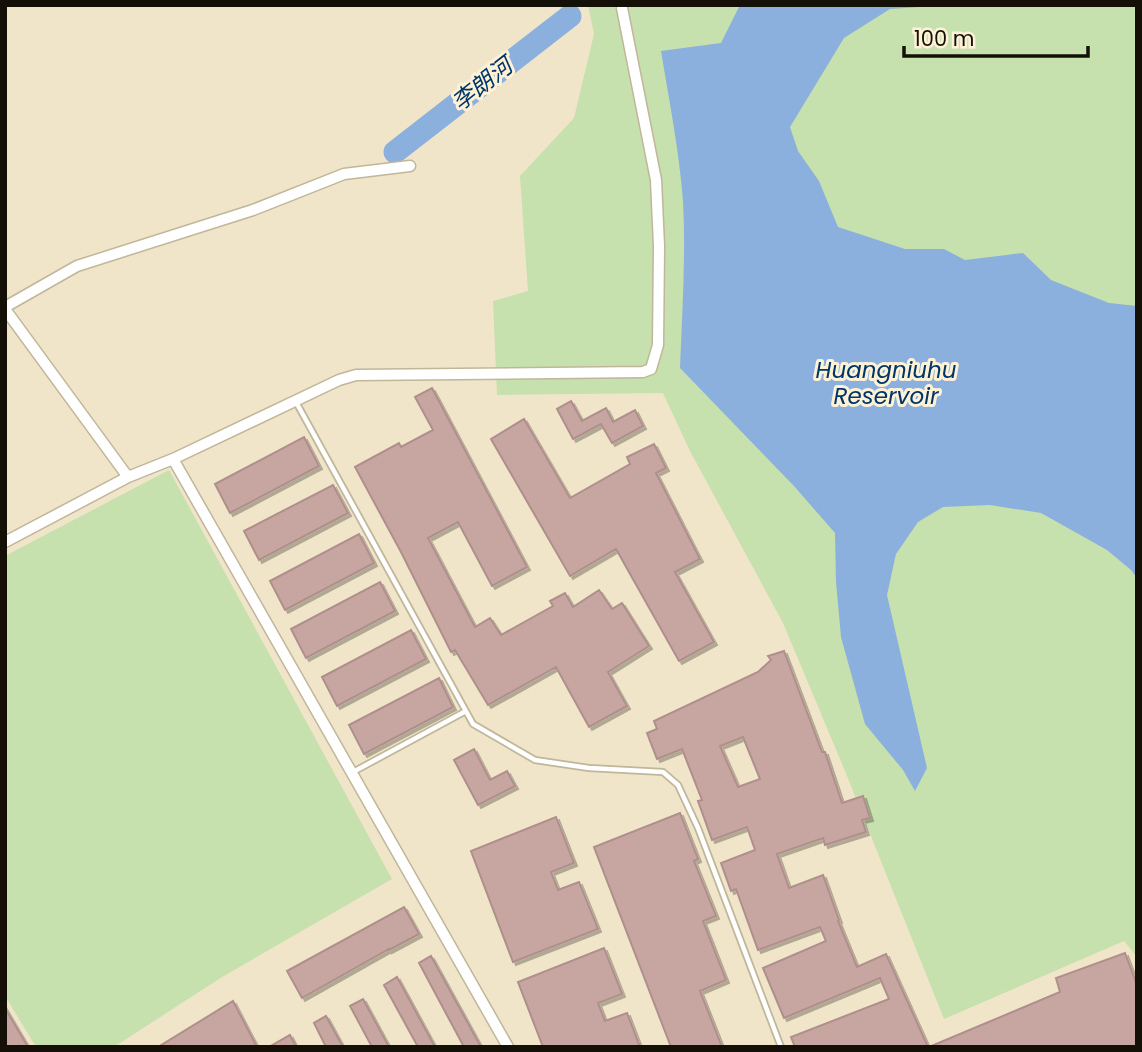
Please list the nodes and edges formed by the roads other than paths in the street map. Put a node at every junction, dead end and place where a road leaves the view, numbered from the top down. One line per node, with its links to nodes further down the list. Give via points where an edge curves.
1 (622, 8): 4 (street, via 656,180 658,345 651,369 356,375)
2 (410, 166): 3 (street, via 344,174 253,211 77,266)
3 (5, 308): 6 (street)
4 (296, 401): 5 (street); 8 (lane)
5 (173, 459): 6 (street); 9 (street)
6 (128, 477): 7 (street)
7 (5, 542)
8 (466, 711): 9 (lane); 11 (lane, via 473,724 535,760 663,772 678,785)
9 (352, 773): 10 (street)
10 (509, 1047)
11 (781, 1047)

